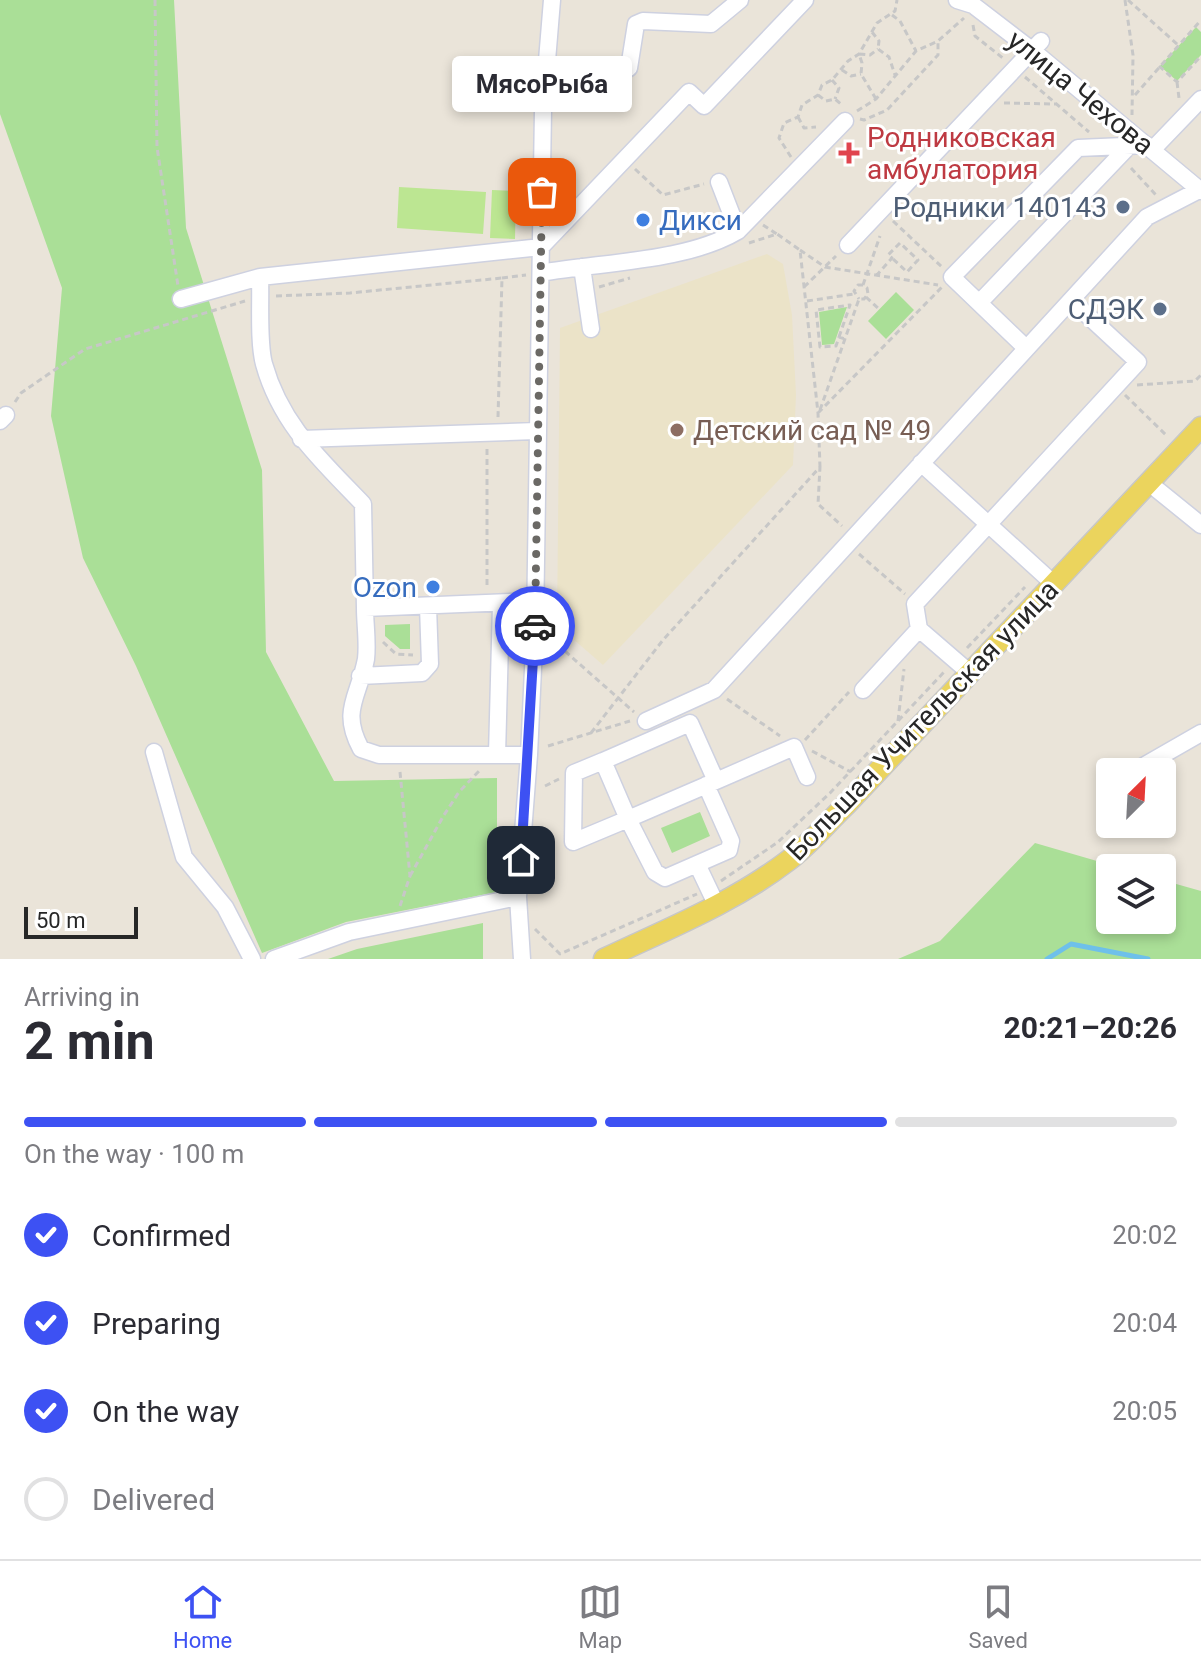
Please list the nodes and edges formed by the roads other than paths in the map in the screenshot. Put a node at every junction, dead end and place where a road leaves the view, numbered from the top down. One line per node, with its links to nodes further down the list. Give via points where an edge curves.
1 (552, 0): 6 (street)
2 (740, 0): 6 (street, via 711,24 636,24 629,68 624,71 584,69)
3 (805, 0): 15 (street, via 704,106 689,92)
4 (968, 2): 5 (street, улица Чехова)
5 (1037, 46): 9 (street, улица Чехова); 14 (street)
6 (545, 84): 15 (street)
7 (1201, 99): 10 (street)
8 (845, 121): 13 (street)
9 (1122, 145): 10 (street, улица Чехова); 21 (street); 21 (street, via 1078,148 952,277)
10 (1150, 147): 12 (street, улица Чехова)
11 (712, 182): 13 (street)
12 (1200, 190): 20 (street, via 1147,217)
13 (737, 239): 16 (street)
14 (848, 245)
15 (541, 247): 17 (street); 18 (street)
16 (582, 267): 17 (street); 22 (street)
17 (541, 273): 25 (street)
18 (260, 277): 19 (street); 26 (street, via 263,362)
19 (181, 299)
20 (1071, 300): 23 (street); 29 (street, via 1138,362)
21 (979, 303): 23 (street)
22 (591, 329)
23 (1026, 348): 27 (street)
24 (1201, 427): 28 (main road, Большая Учительская улица)
25 (536, 431): 26 (street); 32 (street)
26 (301, 439): 35 (street, via 363,504)
27 (921, 463): 29 (street); 40 (street, via 714,690)
28 (1149, 483): 30 (street); 31 (main road, Большая Учительская улица)
29 (987, 523): 31 (street); 36 (street, via 915,604)
30 (1201, 525)
31 (1054, 584): 37 (main road, Большая Учительская улица)
32 (535, 601): 33 (street); 44 (street)
33 (494, 604): 34 (street); 43 (street)
34 (428, 606): 35 (street); 38 (street, via 430,664 422,673)
35 (365, 608): 38 (street, via 366,657)
36 (919, 629): 37 (street); 39 (street)
37 (970, 673): 52 (main road, Большая Учительская улица, via 793,858 750,888)
38 (360, 676): 43 (street, via 351,731 361,749 399,756)
39 (863, 690)
40 (646, 721)
41 (1201, 733): 45 (street)
42 (154, 752): 53 (street, via 184,857 225,907)
43 (491, 755): 44 (street)
44 (529, 755): 51 (street)
45 (1157, 758)
46 (603, 761): 48 (street, via 690,723); 49 (street); 49 (street, via 574,773 573,842)
47 (807, 777): 48 (street, via 794,747)
48 (711, 783): 49 (street); 50 (street, via 731,841 729,850)
49 (628, 819): 50 (street, via 655,872 665,878)
50 (697, 864): 52 (street)
51 (518, 897): 54 (street, via 349,932); 55 (street)
52 (713, 898): 56 (main road, Большая Учительская улица)
53 (252, 959)
54 (274, 959)
55 (522, 959)
56 (604, 959)

